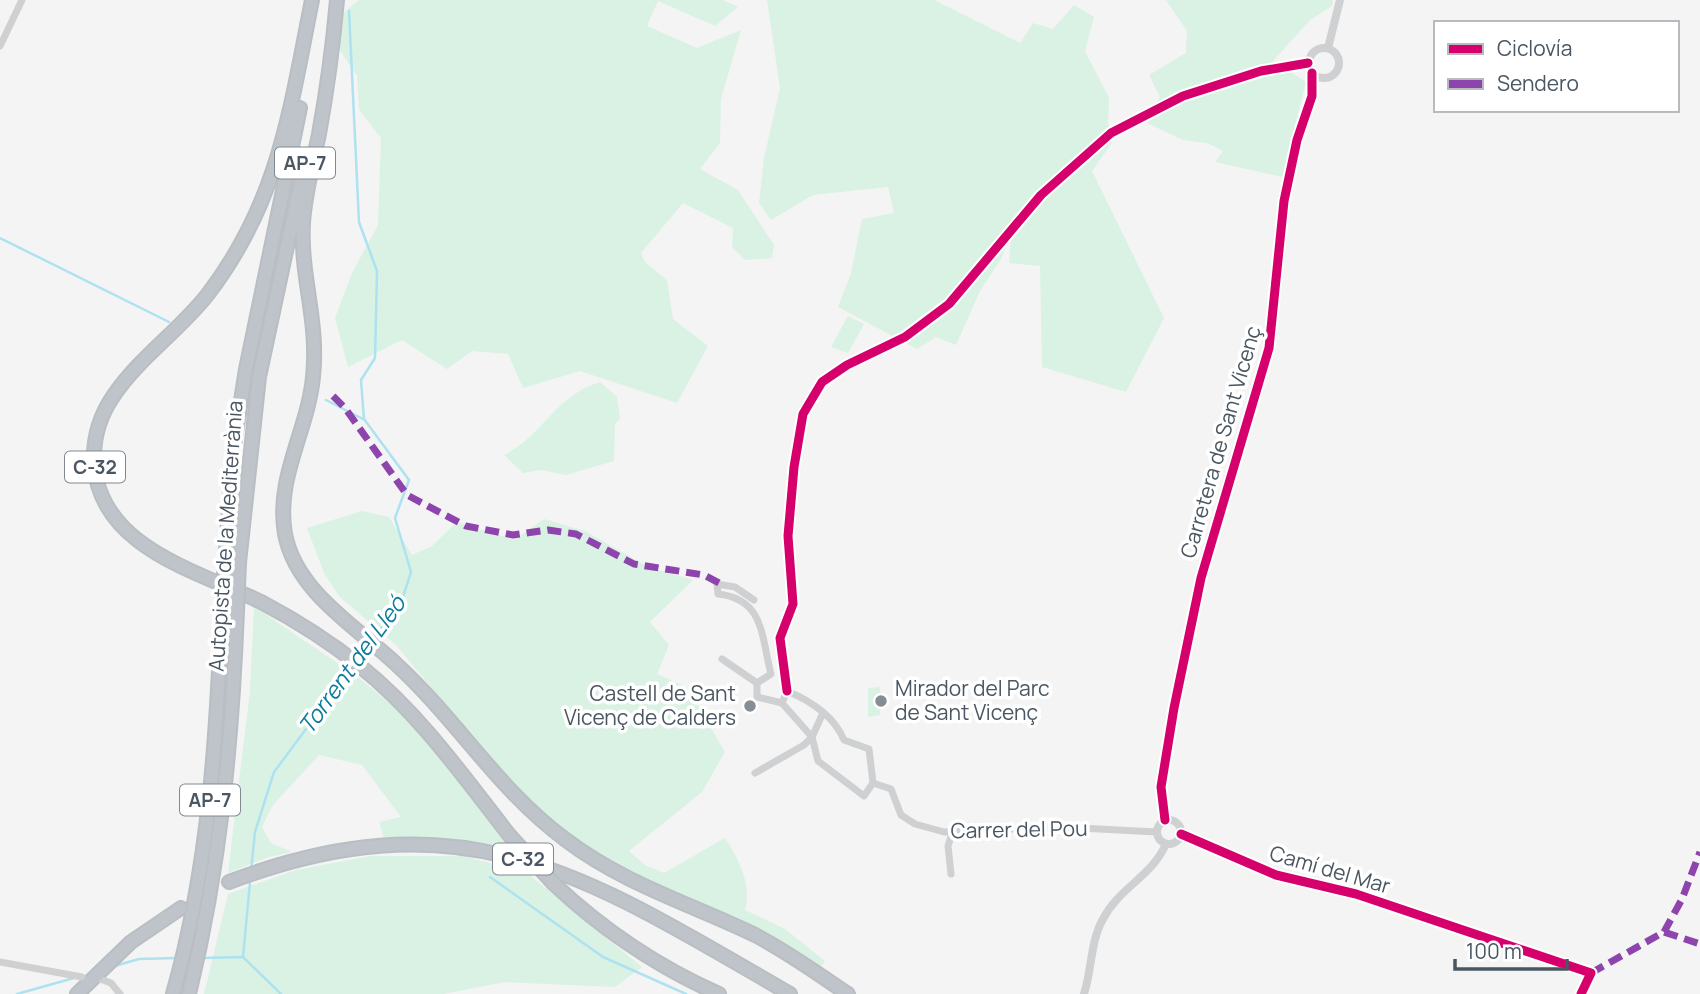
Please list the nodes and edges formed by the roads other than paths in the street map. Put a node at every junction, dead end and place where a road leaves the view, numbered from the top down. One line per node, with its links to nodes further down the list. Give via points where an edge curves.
1 (22, 0): 6 (street)
2 (312, 0): 34 (highway, Autopista de la Mediterrània / AP-7, bridge, via 300,110 240,407 208,822); 36 (highway, C-32, bridge, via 286,136 265,197 210,291 110,401 96,433 96,475 102,496 113,515 145,547 280,612 374,677 426,728 510,836 554,884 622,940)
3 (329, 0): 35 (highway, Autopista de la Mediterrània / AP-7, bridge, via 312,128 259,377 239,563 225,807 206,922)
4 (337, 0): 38 (highway, C-32, via 303,219 302,251 316,335 312,382 283,507 288,543 297,565 319,594 416,683 504,785 557,834 620,875 758,937)
5 (1340, 0): 7 (street)
6 (0, 46)
7 (1328, 48): 8 (street, via 1315,51); 10 (street, via 1339,62)
8 (1308, 63): 9 (street); 15 (street, via 1261,71 1183,96 1111,133 1041,195 949,304 905,337 822,382 803,414 788,536 793,604 780,638)
9 (1312, 74): 10 (street); 11 (street, Carretera de Sant Vicenç)
10 (1331, 77): 11 (street, Carretera de Sant Vicenç)
11 (1312, 96): 21 (street, Carretera de Sant Vicenç, via 1290,167 1269,348 1201,578 1174,708 1161,787)
12 (754, 600): 14 (street, via 735,587 717,584 718,594 738,596 748,603 759,623 771,674)
13 (722, 659): 14 (street)
14 (758, 683): 16 (street, via 757,697)
15 (787, 691): 16 (street); 17 (street, via 812,702)
16 (782, 702): 18 (street)
17 (823, 713): 18 (street); 20 (street, via 840,729 844,740 869,749)
18 (812, 737): 19 (street); 20 (street, via 818,761 864,796)
19 (755, 774)
20 (873, 783): 23 (street, Carrer del Pou, via 891,789 901,815)
21 (1165, 820): 22 (street); 24 (street, via 1177,822)
22 (1156, 832): 23 (street, Carrer del Pou, via 1034,828); 25 (street)
23 (952, 833): 26 (street, via 948,845)
24 (1181, 834): 25 (street, via 1178,841); 40 (street, Camí del Mar, via 1276,875 1356,894 1591,973)
25 (1166, 844): 39 (street, via 1155,865 1125,891 1102,921)
26 (951, 874)
27 (229, 882): 37 (highway, C-32, via 299,858 355,848 420,845 487,851 543,865 612,893)
28 (181, 908): 32 (highway, via 131,942)
29 (0, 962): 30 (street)
30 (82, 977)
31 (100, 979): 33 (street)
32 (77, 994)
33 (120, 994)
34 (173, 994)
35 (188, 994)
36 (719, 994)
37 (790, 994)
38 (848, 994)
39 (1084, 994)
40 (1581, 994)

